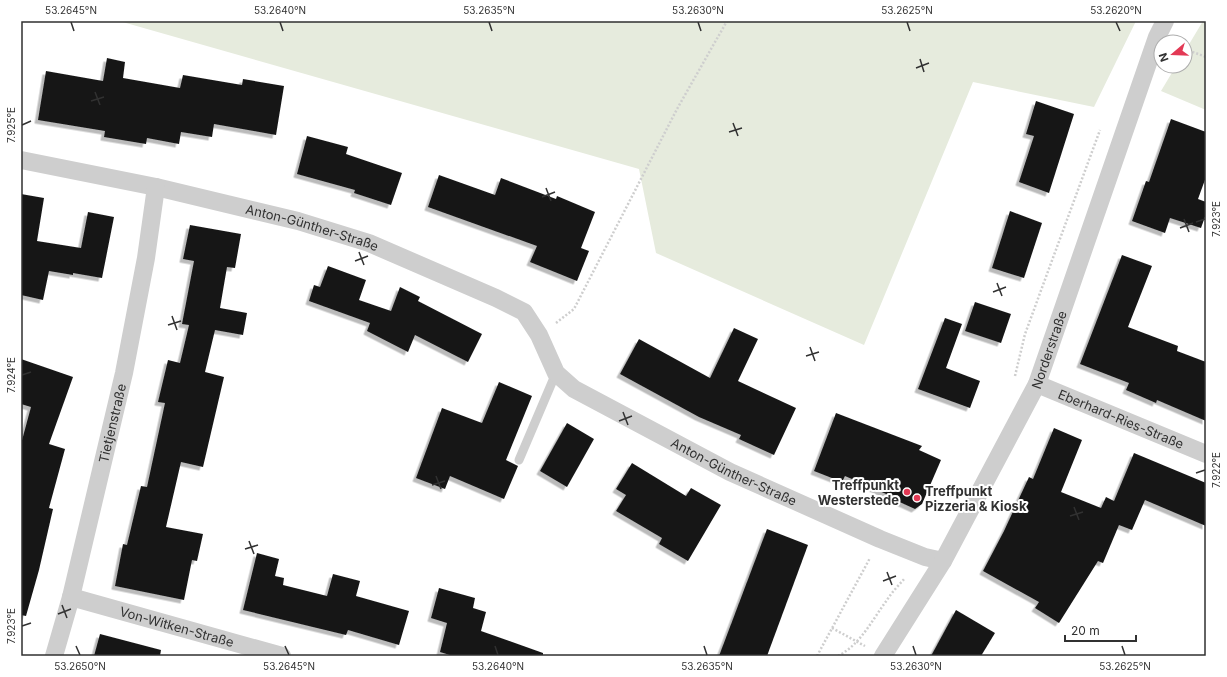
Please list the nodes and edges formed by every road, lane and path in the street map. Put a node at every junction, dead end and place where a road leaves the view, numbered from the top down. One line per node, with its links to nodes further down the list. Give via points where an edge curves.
1 (726, 21): 8 (path, via 677,109 574,309)
2 (1165, 21): 11 (street, Norderstraße, via 1157,37)
3 (1193, 52): 4 (path)
4 (1206, 57)
5 (1100, 130): 10 (path, via 1025,334)
6 (21, 160): 7 (street, Anton-Günther-Straße)
7 (156, 187): 8 (street, Anton-Günther-Straße, via 298,221 369,243 524,312); 17 (street, Tietjenstraße, via 146,258 124,373)
8 (540, 335): 9 (street, Anton-Günther-Straße)
9 (556, 373): 13 (lane); 14 (street, Anton-Günther-Straße, via 574,389 730,472)
10 (1013, 382)
11 (1037, 384): 12 (street, Eberhard-Ries-Straße); 16 (street, Norderstraße)
12 (1206, 454)
13 (519, 460)
14 (880, 539): 15 (street, Anton-Günther-Straße); 18 (path)
15 (925, 557): 16 (street, Anton-Günther-Straße); 19 (path, via 887,598)
16 (943, 561): 24 (street, Norderstraße)
17 (71, 597): 20 (street, Tietjenstraße); 21 (street, Von-Witken-Straße)
18 (832, 628): 19 (path); 22 (path)
19 (858, 642): 23 (path)
20 (54, 656)
21 (282, 656)
22 (817, 656)
23 (838, 656)
24 (883, 656)

